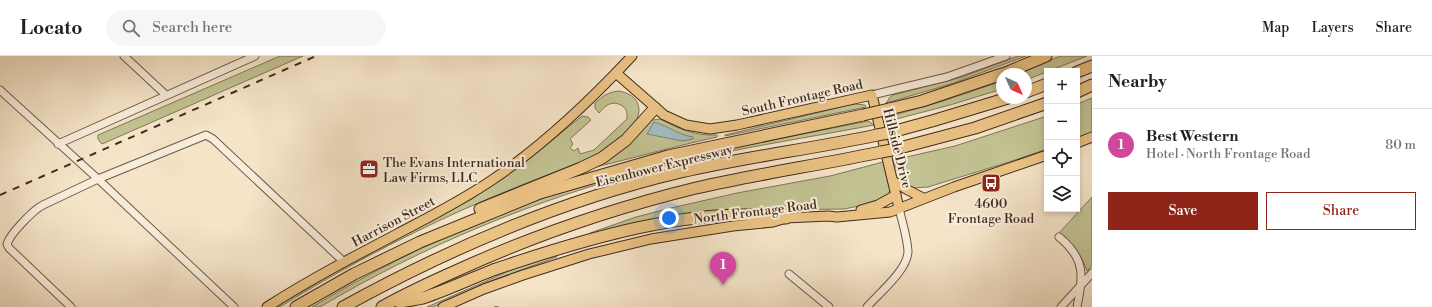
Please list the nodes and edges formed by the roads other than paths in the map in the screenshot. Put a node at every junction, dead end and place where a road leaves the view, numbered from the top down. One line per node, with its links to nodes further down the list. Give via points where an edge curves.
1 (124, 56): 16 (street)
2 (256, 56): 16 (street)
3 (632, 56): 9 (main road, Harrison Street)
4 (1006, 56): 17 (street, South Frontage Road, via 947,77)
5 (1046, 56): 7 (highway)
6 (1092, 66): 8 (highway)
7 (1017, 68)
8 (1080, 71)
9 (616, 73): 20 (main road, South Frontage Road); 34 (main road, Harrison Street, via 562,126 491,181)
10 (996, 76): 33 (highway, bridge, via 929,99 889,109 622,168 540,193)
11 (1044, 85): 14 (highway)
12 (1092, 85): 15 (highway)
13 (0, 90): 23 (street)
14 (1032, 90)
15 (1080, 91)
16 (166, 95): 23 (street)
17 (872, 95): 20 (main road, South Frontage Road, via 710,129 686,125); 26 (main road, Hillside Drive)
18 (996, 102): 43 (highway, Eisenhower Expressway, via 882,134 722,163 606,192 493,233 444,254)
19 (1044, 105): 38 (highway, via 975,128 886,151 724,182 621,208 535,237 427,284)
20 (655, 108): 33 (highway, via 626,140 602,158 433,229)
21 (1092, 137): 22 (main road)
22 (1080, 142)
23 (58, 144): 25 (street)
24 (1044, 156): 28 (main road, North Frontage Road)
25 (98, 179): 34 (street, via 206,135); 39 (street, via 38,207 11,236 7,244 13,253); 40 (street)
26 (893, 181): 27 (main road, Hillside Drive); 28 (main road)
27 (896, 196): 29 (main road, Hillside Drive); 30 (main road, via 864,210)
28 (924, 198): 29 (main road, North Frontage Road)
29 (899, 208): 30 (main road, North Frontage Road, via 890,212); 46 (street, via 908,252 906,260 902,270)
30 (828, 216): 31 (main road, North Frontage Road)
31 (786, 218): 38 (highway, via 743,215 693,219 622,233 556,250 422,298); 44 (main road, North Frontage Road, via 773,222 692,231 607,249 523,275)
32 (1059, 238): 37 (street, via 1078,257 1082,273)
33 (420, 242): 42 (highway, via 354,274)
34 (344, 262): 41 (main road, Harrison Street)
35 (789, 274): 45 (street)
36 (1092, 274): 37 (street)
37 (1081, 285): 47 (street); 48 (street)
38 (384, 306)
39 (71, 307)
40 (234, 307)
41 (267, 307)
42 (296, 307)
43 (343, 307)
44 (444, 307)
45 (829, 307)
46 (867, 307)
47 (1061, 307)
48 (1077, 307)

